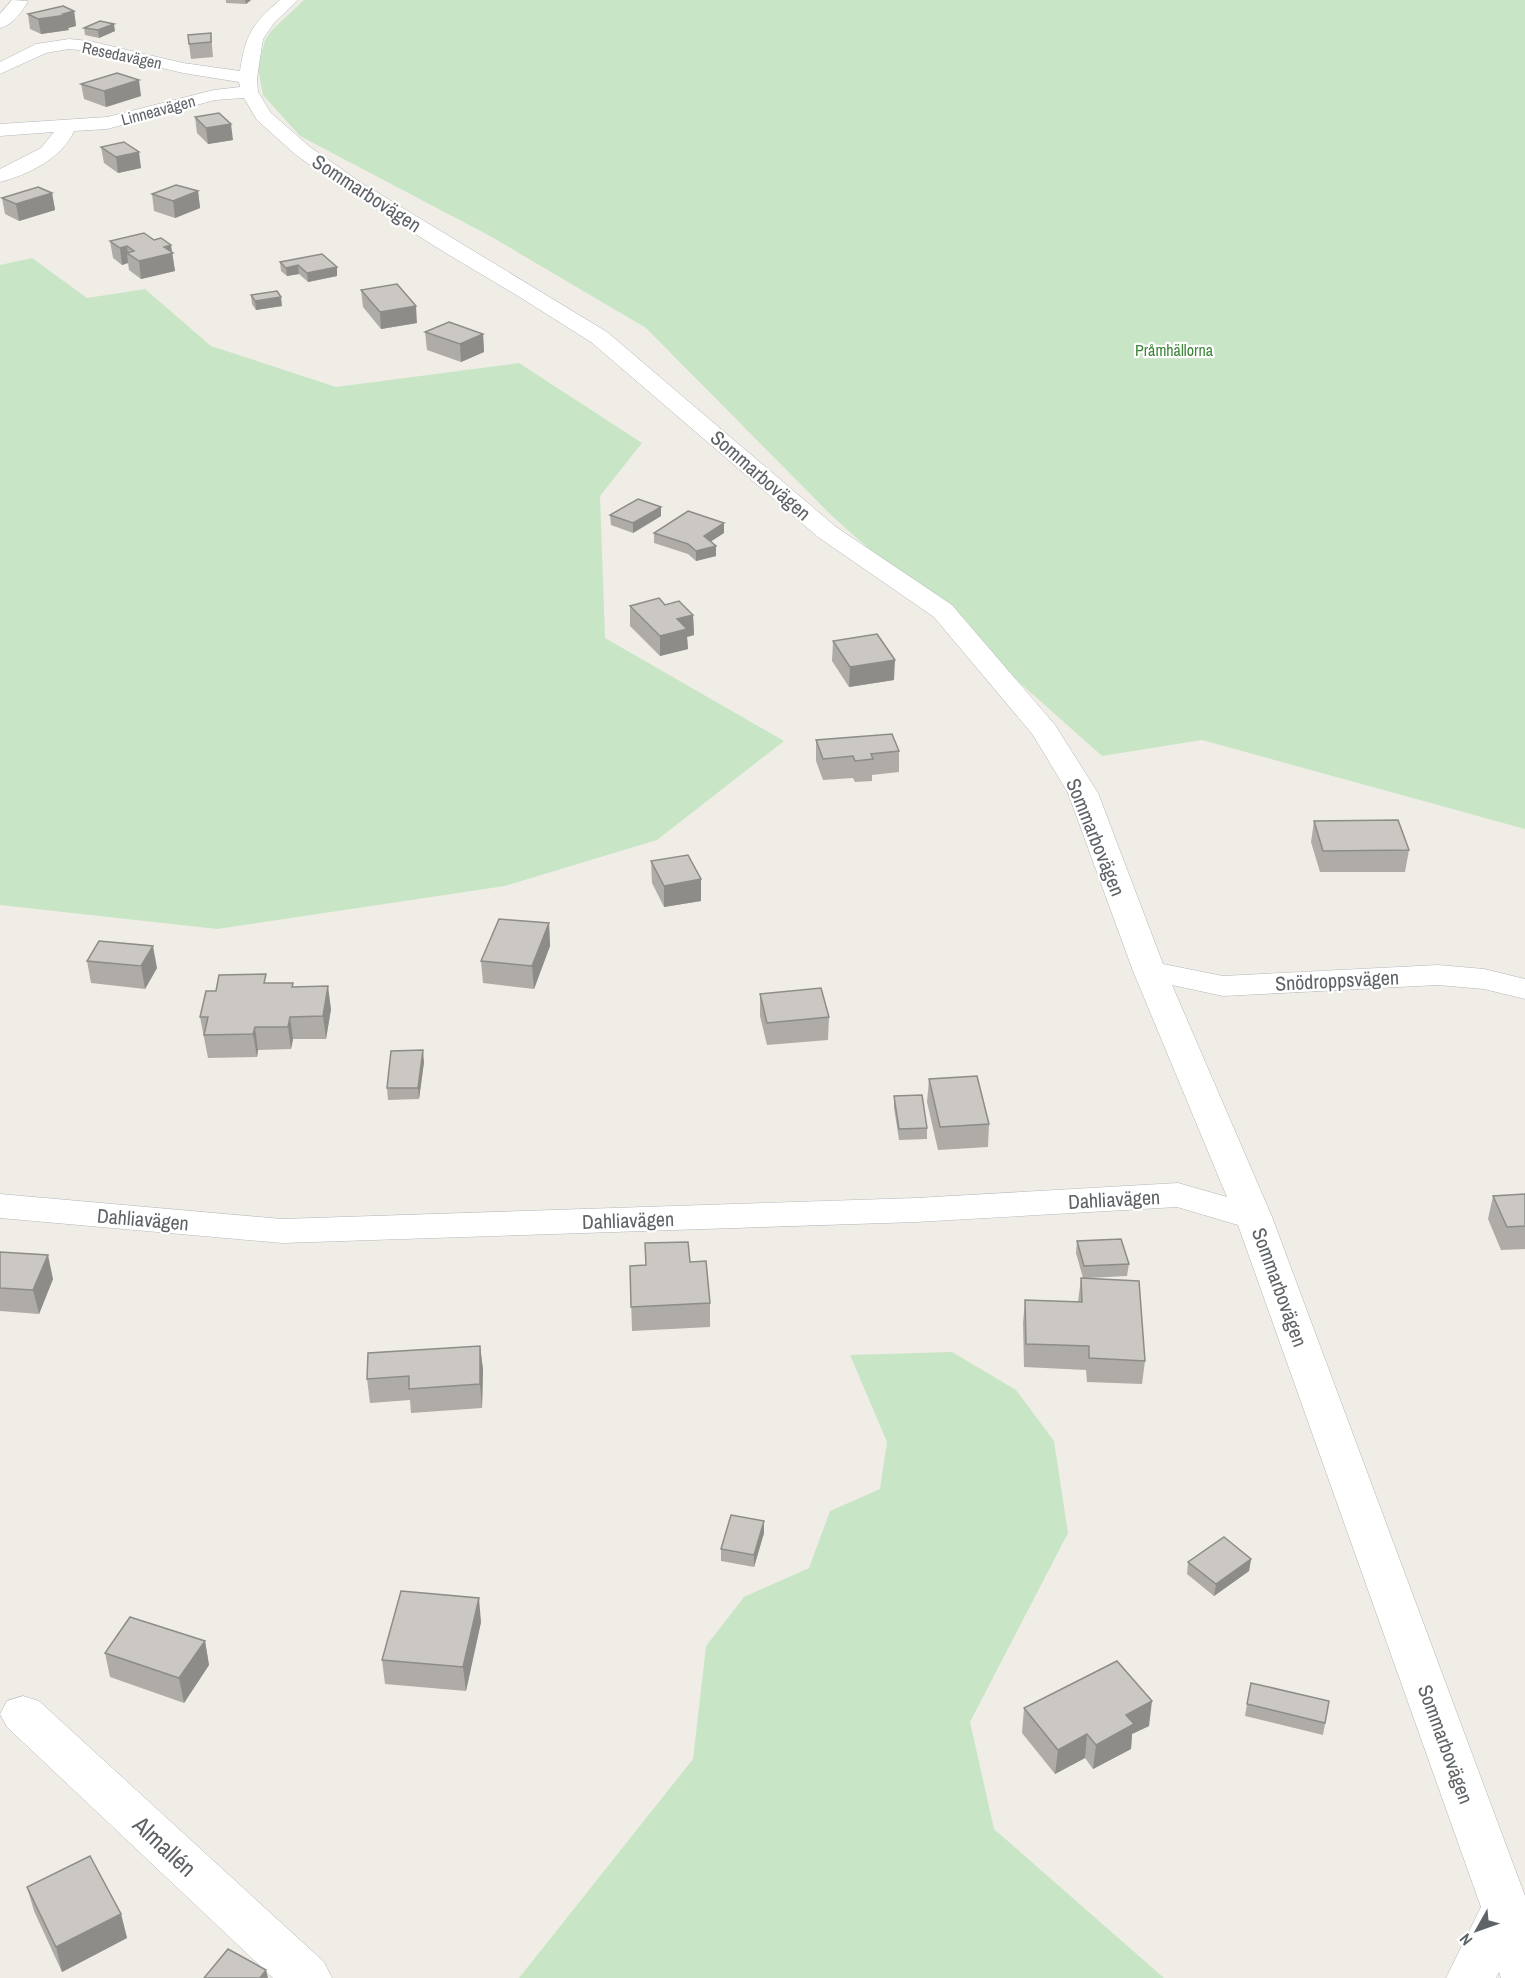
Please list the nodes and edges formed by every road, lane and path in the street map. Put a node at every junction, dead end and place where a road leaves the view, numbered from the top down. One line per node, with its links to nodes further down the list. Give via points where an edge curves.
1 (20, 0): 3 (street); 4 (street)
2 (290, 0): 6 (street, via 268,19 254,39)
3 (0, 2)
4 (0, 23)
5 (0, 69): 6 (street, Resedavägen, via 42,48 69,44)
6 (249, 85): 7 (street, Linneavägen, via 107,123); 10 (street, Sommarbovägen, via 264,116 303,151 451,248 599,337 827,532 943,611 1045,731 1083,793)
7 (66, 127): 8 (street, Linneavägen); 9 (street, via 64,136 47,153)
8 (0, 130)
9 (0, 177)
10 (1149, 971): 11 (street, Snödroppsvägen, via 1222,986 1438,975 1484,979); 13 (street, Sommarbovägen)
11 (1525, 989)
12 (0, 1206): 13 (street, Dahliavägen, via 282,1232 916,1210 1179,1195)
13 (1254, 1217): 15 (street, Sommarbovägen)
14 (23, 1714): 17 (street, Almallén)
15 (1505, 1907): 16 (street, Sommarbovägen); 18 (street)
16 (1525, 1977)
17 (307, 1978)
18 (1471, 1978)

